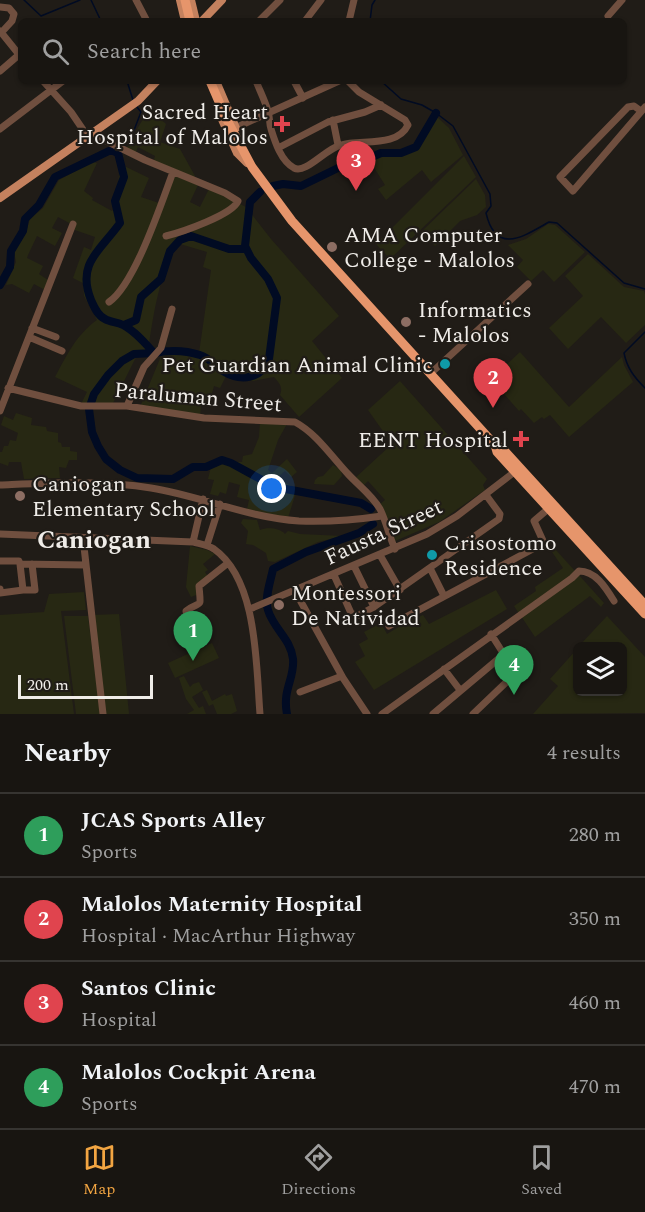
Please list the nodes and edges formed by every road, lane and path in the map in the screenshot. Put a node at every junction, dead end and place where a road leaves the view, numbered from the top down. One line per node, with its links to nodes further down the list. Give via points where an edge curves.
1 (136, 0): 12 (street)
2 (180, 0): 13 (main road)
3 (185, 0): 14 (highway, bridge)
4 (191, 0): 15 (main road)
5 (222, 0): 16 (main road)
6 (280, 0): 17 (street)
7 (321, 0): 18 (street)
8 (354, 0): 19 (street)
9 (622, 0): 11 (street)
10 (0, 7): 20 (street, via 9,8 14,14)
11 (608, 16)
12 (145, 18)
13 (184, 18)
14 (189, 18)
15 (195, 18)
16 (205, 18)
17 (262, 18)
18 (307, 18)
19 (350, 18)
20 (1, 32): 21 (street)
21 (18, 53)
22 (18, 57): 23 (street)
23 (0, 71)
24 (46, 84): 34 (street)
25 (59, 84): 34 (street)
26 (154, 84): 42 (main road)
27 (209, 84): 45 (main road, via 237,153)
28 (210, 84): 41 (highway)
29 (217, 84): 41 (main road)
30 (257, 84): 38 (street)
31 (296, 84): 35 (street)
32 (333, 84): 35 (street)
33 (351, 84): 36 (street)
34 (51, 90): 40 (street); 42 (street)
35 (303, 98): 38 (street)
36 (381, 105): 39 (street); 43 (street, via 405,120 408,125 403,134)
37 (643, 109): 37 (street, via 628,107 560,177 573,191)
38 (269, 113): 41 (street); 44 (street)
39 (333, 120): 43 (street); 44 (street)
40 (0, 129)
41 (235, 132): 45 (highway)
42 (90, 136): 46 (street); 47 (main road)
43 (338, 145): 44 (street, via 300,170)
44 (278, 148)
45 (252, 167): 57 (highway, via 300,231)
46 (172, 172): 49 (street, via 238,201 212,219); 51 (street, via 135,266 120,293)
47 (0, 198)
48 (73, 224): 53 (street)
49 (166, 236)
50 (528, 284): 57 (street)
51 (109, 302)
52 (172, 309): 59 (street, via 161,348 144,367)
53 (32, 328): 54 (street); 55 (street)
54 (29, 337): 56 (street); 58 (street)
55 (56, 337)
56 (62, 351)
57 (430, 374): 61 (highway, via 495,445 497,453)
58 (8, 388): 59 (street, Paraluman Street, via 81,406); 60 (street)
59 (127, 406): 67 (street, Paraluman Street, via 204,418 295,422 371,496)
60 (0, 411)
61 (517, 470): 63 (street, Fausta Street); 66 (highway); 68 (highway)
62 (0, 485): 64 (street, via 118,483)
63 (486, 495): 73 (street, Fausta Street, via 427,534); 81 (street, via 500,513 499,519)
64 (203, 499): 65 (street); 71 (street)
65 (220, 504): 67 (street, via 299,521); 72 (street)
66 (548, 509): 68 (highway); 87 (street, via 534,521 544,543)
67 (382, 516): 73 (street, Paraluman Street)
68 (570, 527): 89 (highway); 92 (highway)
69 (0, 534): 70 (street)
70 (83, 538): 71 (street); 79 (street)
71 (193, 542): 72 (street)
72 (207, 545): 76 (street)
73 (395, 549): 74 (street, Fausta Street)
74 (380, 555): 80 (street, Fausta Street); 85 (street)
75 (0, 561): 77 (street)
76 (228, 563): 91 (street); 95 (street, via 200,586 200,604 186,611)
77 (20, 564): 78 (street); 84 (street)
78 (32, 564): 79 (street); 84 (street, via 35,590)
79 (85, 566): 101 (street)
80 (354, 566): 82 (street, Fausta Street); 90 (street)
81 (430, 568): 85 (street); 87 (street)
82 (334, 574): 86 (street, Fausta Street); 90 (street, via 351,613 357,616)
83 (0, 589): 84 (street, via 0,593)
84 (23, 590)
85 (400, 590): 90 (street)
86 (295, 591): 91 (street, Fausta Street); 98 (street)
87 (444, 596): 93 (street)
88 (614, 601): 94 (street, via 602,582 589,572 579,571)
89 (645, 605)
90 (374, 607)
91 (250, 609): 102 (street)
92 (645, 614)
93 (389, 626)
94 (491, 634): 96 (street); 97 (street)
95 (191, 645)
96 (503, 653): 99 (street); 106 (street, via 520,669)
97 (444, 669): 99 (street); 104 (street)
98 (342, 676): 100 (street); 103 (street)
99 (460, 690): 105 (street)
100 (300, 692)
101 (103, 714)
102 (260, 714)
103 (367, 714)
104 (382, 714)
105 (433, 714)
106 (473, 714)

